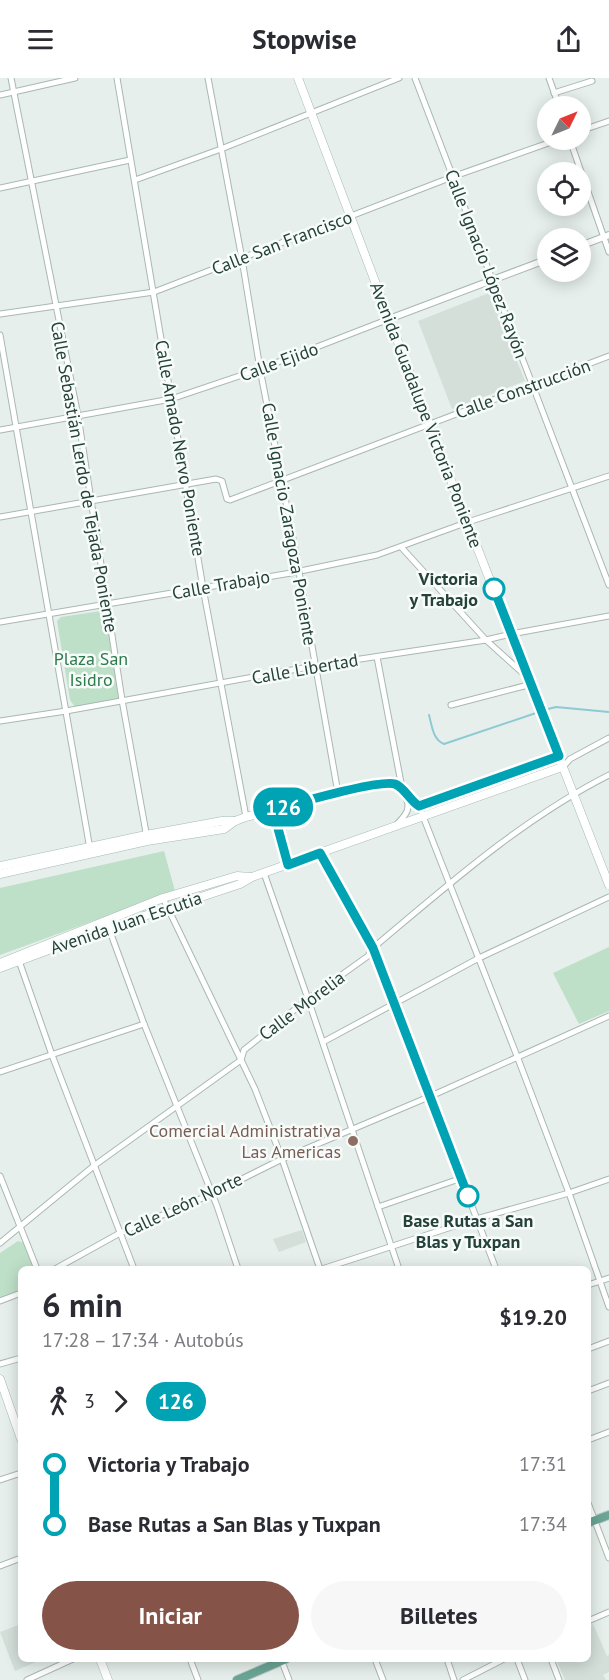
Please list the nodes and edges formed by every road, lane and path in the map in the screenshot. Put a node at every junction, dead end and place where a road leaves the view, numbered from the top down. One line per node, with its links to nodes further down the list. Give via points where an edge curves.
1 (11, 78): 10 (street, Calle Sebastián Lerdo de Tejada Poniente)
2 (75, 78): 10 (street)
3 (117, 78): 20 (street, Calle Amado Nervo Poniente)
4 (208, 78): 18 (street, Calle Ignacio Zaragoza Poniente)
5 (298, 78): 14 (main road, Avenida Guadalupe Victoria Poniente)
6 (399, 78): 14 (street)
7 (415, 78): 21 (street, Calle Ignacio López Rayón)
8 (549, 78): 11 (street)
9 (592, 81): 11 (street)
10 (14, 92): 12 (street); 23 (street, Calle Sebastián Lerdo de Tejada Poniente)
11 (554, 93): 13 (street)
12 (0, 95)
13 (555, 96)
14 (310, 113): 18 (street); 25 (main road, Avenida Guadalupe Victoria Poniente)
15 (609, 121): 16 (street)
16 (591, 127)
17 (537, 147): 21 (street, Calle San Francisco)
18 (221, 149): 22 (street); 29 (street, Calle Ignacio Zaragoza Poniente)
19 (574, 150): 26 (street)
20 (130, 159): 22 (street, Calle Amado Nervo Poniente); 23 (street)
21 (452, 177): 25 (street, Calle San Francisco); 31 (street, Calle Ignacio López Rayón)
22 (135, 180): 32 (street, Calle Amado Nervo Poniente)
23 (31, 182): 24 (street); 33 (street, Calle Sebastián Lerdo de Tejada Poniente)
24 (0, 188)
25 (350, 217): 29 (street, Calle San Francisco); 35 (main road, Avenida Guadalupe Victoria Poniente)
26 (607, 236): 27 (street); 28 (street)
27 (591, 242)
28 (609, 252)
29 (242, 259): 32 (street, Calle San Francisco); 38 (street, Calle Ignacio Zaragoza Poniente)
30 (537, 262): 31 (street, Calle Ejido)
31 (492, 279): 35 (street, Calle Ejido); 39 (street, Calle Ignacio López Rayón)
32 (153, 292): 33 (street, Calle San Francisco); 40 (street, Calle Amado Nervo Poniente)
33 (55, 306): 34 (street, Calle San Francisco); 41 (street, Calle Sebastián Lerdo de Tejada Poniente)
34 (0, 314)
35 (389, 319): 38 (street, Calle Ejido); 42 (main road, Avenida Guadalupe Victoria Poniente)
36 (0, 335): 43 (street)
37 (609, 356): 39 (street, Calle Construcción)
38 (260, 369): 40 (street, Calle Ejido); 46 (street, Calle Ignacio Zaragoza Poniente)
39 (533, 386): 42 (street, Calle Construcción); 48 (street, Calle Ignacio López Rayón)
40 (171, 399): 41 (street, Calle Ejido); 47 (street, Calle Amado Nervo Poniente)
41 (78, 416): 43 (street, Calle Ejido); 49 (street, Calle Sebastián Lerdo de Tejada Poniente)
42 (429, 424): 46 (street, Calle Construcción); 52 (main road, Avenida Guadalupe Victoria Poniente)
43 (17, 427): 44 (street, Calle Ejido); 50 (street)
44 (0, 430)
45 (609, 476): 48 (street, Calle Trabajo)
46 (282, 481): 47 (street, Calle Construcción, via 230,500 219,479); 63 (street, Calle Ignacio Zaragoza Poniente, bridge)
47 (186, 484): 49 (street, Calle Construcción); 55 (street, Calle Amado Nervo Poniente)
48 (572, 488): 52 (street, Calle Trabajo); 54 (street, Calle Ignacio López Rayón)
49 (91, 501): 50 (street, Calle Construcción); 56 (street, Calle Sebastián Lerdo de Tejada Poniente)
50 (32, 512): 51 (street, Calle Construcción); 57 (street)
51 (0, 518)
52 (468, 522): 53 (street, Calle Trabajo); 60 (main road, Avenida Guadalupe Victoria Poniente)
53 (402, 548): 55 (street, Calle Trabajo); 61 (street)
54 (609, 585)
55 (203, 588): 56 (street, Calle Trabajo); 65 (street, Calle Amado Nervo Poniente)
56 (106, 604): 57 (street, Calle Trabajo); 66 (street, Calle Sebastián Lerdo de Tejada Poniente)
57 (49, 614): 59 (street, Calle Trabajo); 68 (street)
58 (609, 616): 60 (street, Calle Libertad)
59 (0, 622)
60 (511, 634): 61 (street, Calle Libertad); 64 (main road, Avenida Guadalupe Victoria Poniente)
61 (486, 640): 62 (street, Calle Libertad); 64 (street)
62 (377, 657): 63 (street, Calle Libertad); 75 (street)
63 (314, 666): 65 (street, Calle Libertad); 76 (street, Calle Ignacio Zaragoza Poniente)
64 (531, 682): 67 (street); 71 (main road, Avenida Guadalupe Victoria Poniente)
65 (221, 683): 66 (street, Calle Libertad); 81 (street, Calle Amado Nervo Poniente)
66 (122, 700): 68 (street, Calle Libertad); 83 (street, Calle Sebastián Lerdo de Tejada Poniente)
67 (450, 705)
68 (66, 711): 69 (street, Calle Libertad); 84 (street)
69 (0, 721)
70 (609, 738): 72 (street, Avenida Juan Escutia)
71 (559, 756): 72 (street); 73 (main road, Avenida Guadalupe Victoria Poniente); 78 (main road)
72 (570, 759): 73 (street, Avenida Juan Escutia)
73 (562, 767): 77 (main road, Avenida Guadalupe Victoria Poniente); 80 (main road, Avenida Juan Escutia)
74 (609, 775): 77 (street, Calle Morelia)
75 (402, 790): 76 (main road, via 387,783); 78 (main road); 82 (street, via 409,802 408,809)
76 (338, 793): 79 (main road)
77 (574, 793): 91 (street, Calle Morelia); 92 (main road, Avenida Guadalupe Victoria Poniente)
78 (419, 806): 80 (street)
79 (273, 810): 81 (main road); 86 (main road)
80 (422, 815): 82 (main road, Avenida Juan Escutia); 91 (street)
81 (246, 817): 83 (main road, via 224,829)
82 (397, 825): 85 (main road, Avenida Juan Escutia)
83 (147, 838): 84 (main road)
84 (91, 850): 87 (main road); 89 (main road)
85 (320, 853): 86 (main road, Avenida Juan Escutia); 97 (street)
86 (288, 865): 88 (main road, Avenida Juan Escutia)
87 (0, 866)
88 (264, 873): 90 (main road, Avenida Juan Escutia); 102 (street)
89 (0, 874)
90 (252, 877): 93 (main road, Avenida Juan Escutia, via 237,876); 95 (main road, Avenida Juan Escutia)
91 (450, 883): 97 (street, Calle Morelia); 98 (street)
92 (609, 885)
93 (163, 897): 95 (street); 96 (main road, Avenida Juan Escutia)
94 (609, 897): 98 (street)
95 (169, 908): 96 (main road, Avenida Juan Escutia); 109 (street)
96 (108, 925): 99 (main road, Avenida Juan Escutia); 105 (street)
97 (373, 948): 102 (street, Calle Morelia, via 368,956); 103 (street)
98 (479, 958): 103 (street); 108 (street)
99 (18, 959): 100 (main road, Avenida Juan Escutia); 101 (main road, Avenida Juan Escutia); 107 (street)
100 (0, 963)
101 (0, 968)
102 (308, 999): 106 (street); 109 (street, Calle Morelia, via 244,1050)
103 (394, 1002): 106 (street); 111 (street)
104 (609, 1016): 108 (street, Calle León Norte)
105 (144, 1024): 107 (street); 112 (street)
106 (323, 1042): 113 (street)
107 (52, 1055): 110 (street); 115 (street)
108 (517, 1056): 111 (street, Calle León Norte); 119 (street)
109 (242, 1060): 112 (street, Calle Morelia); 114 (street)
110 (0, 1072)
111 (431, 1096): 113 (street, Calle León Norte); 117 (street)
112 (177, 1106): 115 (street, Calle Morelia); 120 (street)
113 (352, 1130): 114 (street, Calle León Norte); 121 (street)
114 (282, 1159): 120 (street, Calle León Norte); 131 (street)
115 (95, 1165): 123 (street, Calle Morelia); 124 (street)
116 (0, 1176): 123 (street)
117 (462, 1178): 121 (street); 122 (street)
118 (609, 1179): 119 (street)
119 (569, 1193): 122 (street); 136 (street)
120 (212, 1194): 124 (street, Calle León Norte); 130 (street)
121 (378, 1207): 126 (street)
122 (476, 1219): 126 (street); 134 (street)
123 (21, 1226): 125 (street, Calle Morelia); 127 (street)
124 (120, 1233): 128 (street, Calle León Norte); 129 (street)
125 (0, 1243)
126 (391, 1247): 132 (street); 133 (street)
127 (36, 1266)
128 (60, 1266)
129 (133, 1266)
130 (237, 1266)
131 (320, 1266)
132 (331, 1266)
133 (398, 1266)
134 (495, 1266)
135 (609, 1278): 136 (street)
136 (600, 1281): 137 (street); 140 (street)
137 (591, 1284)
138 (18, 1294): 139 (street)
139 (0, 1301)
140 (609, 1307)
141 (609, 1341): 142 (street)
142 (591, 1348)
143 (18, 1359): 144 (street)
144 (0, 1364)
145 (0, 1379): 148 (main road)
146 (609, 1383): 147 (street)
147 (591, 1390)
148 (18, 1430)
149 (609, 1432): 150 (street)
150 (591, 1439)
151 (18, 1474): 152 (street)
152 (0, 1480)
153 (609, 1515): 154 (main road)
154 (591, 1522): 156 (street)
155 (18, 1558): 157 (street)
156 (609, 1558)
157 (0, 1566)
158 (609, 1612): 159 (street)
159 (591, 1620)
160 (66, 1662): 170 (street)
161 (101, 1662): 171 (main road)
162 (191, 1662): 172 (street)
163 (278, 1662): 173 (main road)
164 (284, 1662): 174 (street)
165 (376, 1662): 175 (street)
166 (448, 1662): 176 (street)
167 (498, 1662): 177 (street)
168 (518, 1662): 178 (street)
169 (552, 1662): 179 (street)
170 (27, 1680)
171 (108, 1680)
172 (198, 1680)
173 (237, 1680)
174 (289, 1680)
175 (383, 1680)
176 (454, 1680)
177 (463, 1680)
178 (525, 1680)
179 (559, 1680)

